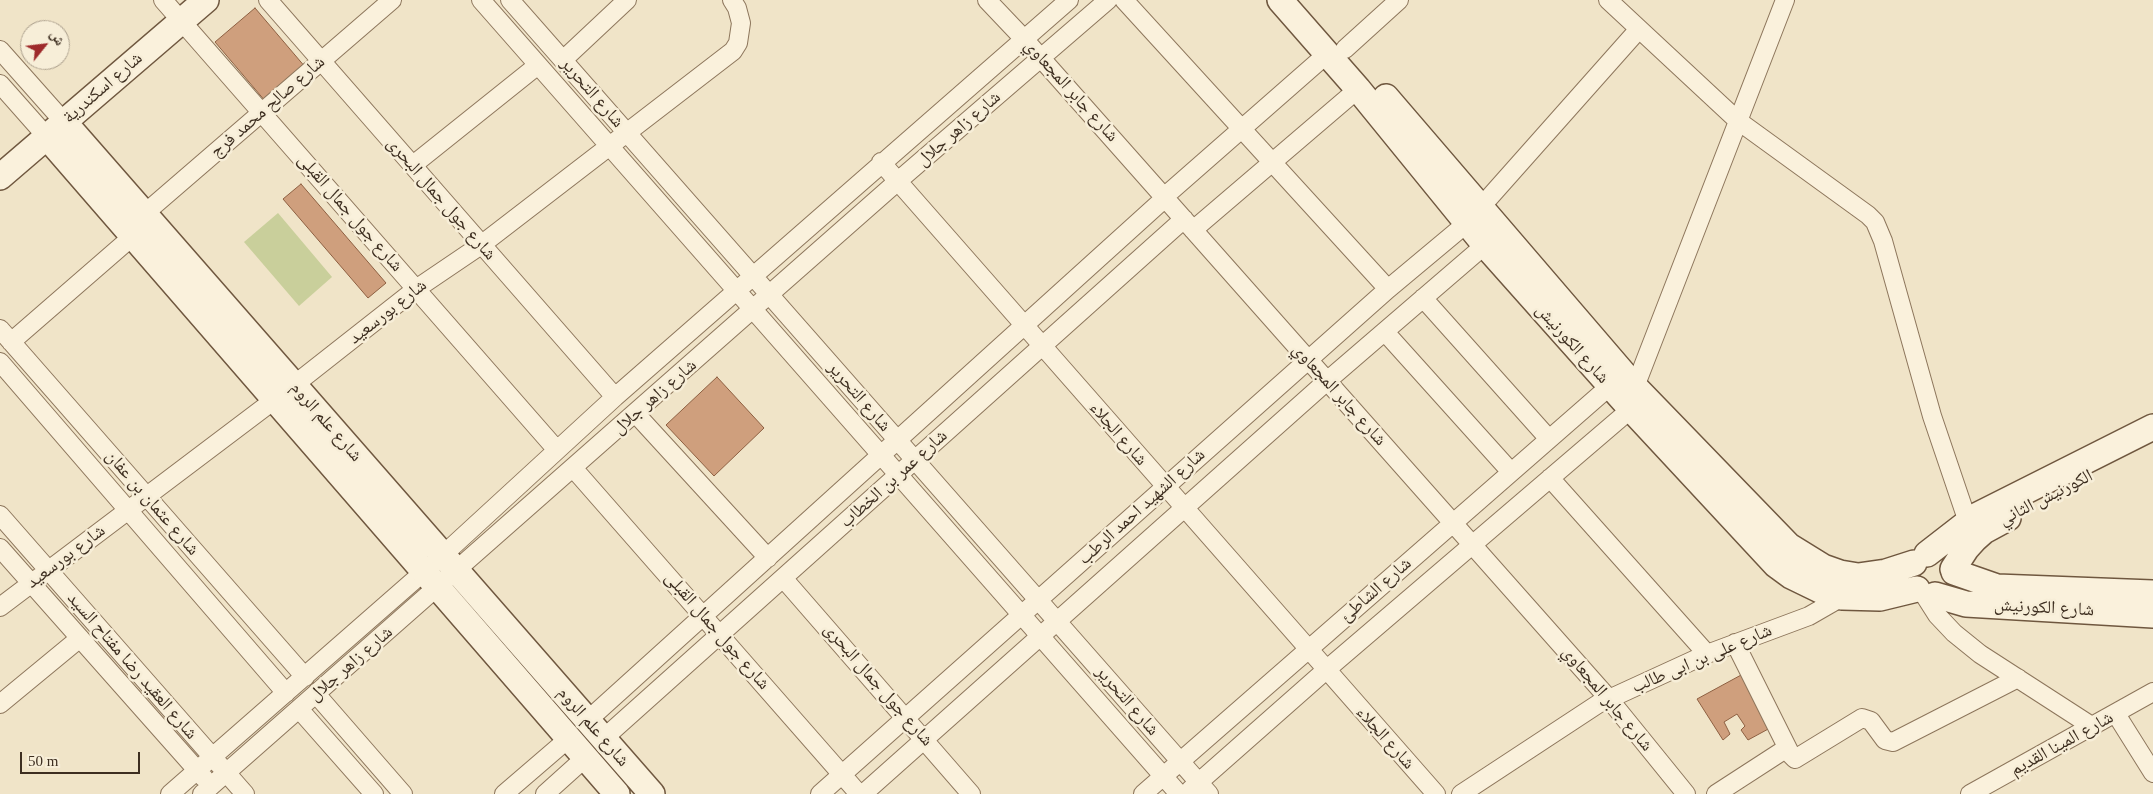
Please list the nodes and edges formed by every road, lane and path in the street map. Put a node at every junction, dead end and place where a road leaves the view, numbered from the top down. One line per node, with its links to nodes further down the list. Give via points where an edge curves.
1 (163, 0): 18 (street, شارع جول جمال القبلى)
2 (206, 0): 18 (street, شارع اسكندرية)
3 (268, 0): 24 (street, شارع جول جمال البحرى)
4 (392, 0): 24 (street, شارع صالح محمد فرج)
5 (481, 0): 26 (street, شارع التحرير)
6 (510, 0): 25 (street, شارع التحرير)
7 (627, 0): 25 (street)
8 (732, 0): 33 (street, شارع بورسعيد, via 741,24 733,51)
9 (987, 0): 20 (street, شارع جابر المجعاوي)
10 (1069, 0): 20 (street, شارع زاهر جلال)
11 (1108, 0): 23 (street, شارع زاهر جلال)
12 (1124, 0): 31 (street)
13 (1280, 0): 22 (street, شارع الكورنيش)
14 (1303, 0): 22 (street, شارع الكورنيش)
15 (1399, 0): 22 (street, شارع عمر بن الخطاب)
16 (1608, 0): 19 (street)
17 (1784, 0): 30 (street)
18 (181, 21): 29 (street, شارع جول جمال القبلى); 32 (street, شارع اسكندرية)
19 (1639, 29): 30 (street); 42 (street, شارع الشهيد احمد الرطب)
20 (1024, 39): 23 (street, شارع جابر المجعاوي); 35 (street, شارع زاهر جلال)
21 (0, 50): 32 (street, شارع علم الروم)
22 (1336, 51): 28 (street, شارع الكورنيش); 31 (street, شارع عمر بن الخطاب); 42 (street, شارع الكورنيش)
23 (1041, 58): 39 (street, شارع زاهر جلال); 40 (street, شارع جابر المجعاوي)
24 (321, 60): 29 (street, شارع صالح محمد فرج); 37 (street, شارع جول جمال البحرى)
25 (563, 60): 33 (street, شارع التحرير)
26 (538, 65): 34 (street, شارع التحرير); 37 (street)
27 (0, 84): 32 (street, شارع علم الروم)
28 (1358, 89): 36 (street, شارع عمر بن الخطاب); 42 (street, شارع الكورنيش)
29 (262, 113): 41 (street, شارع صالح محمد فرج); 48 (street, شارع جول جمال القبلى)
30 (1736, 120): 64 (street); 85 (street, via 1875,222 1932,416)
31 (1242, 129): 36 (street); 40 (street, شارع عمر بن الخطاب)
32 (55, 130): 38 (street, شارع اسكندرية); 41 (street, شارع علم الروم); 44 (street, شارع علم الروم)
33 (628, 134): 34 (street, شارع بورسعيد); 47 (street, شارع التحرير)
34 (610, 147): 45 (street, شارع بورسعيد); 50 (street, شارع التحرير)
35 (881, 162): 39 (street, شارع الجلاء); 47 (street, شارع زاهر جلال)
36 (1273, 162): 43 (street, شارع عمر بن الخطاب); 49 (street)
37 (413, 166): 45 (street, شارع جول جمال البحرى)
38 (0, 177)
39 (898, 181): 51 (street, شارع زاهر جلال); 54 (street, شارع الجلاء)
40 (1164, 197): 43 (street, شارع جابر المجعاوي); 54 (street, شارع عمر بن الخطاب)
41 (144, 214): 62 (street, شارع علم الروم)
42 (1473, 215): 46 (street, شارع الكورنيش); 49 (street, شارع الشهيد احمد الرطب); 64 (street, شارع الكورنيش)
43 (1188, 225): 57 (street, شارع عمر بن الخطاب); 58 (street, شارع جابر المجعاوي)
44 (133, 236): 56 (street); 62 (street, شارع علم الروم)
45 (481, 245): 48 (street, شارع بورسعيد); 63 (street, شارع جول جمال البحرى)
46 (1485, 245): 52 (street, شارع الشهيد احمد الرطب); 61 (street, شارع الكورنيش)
47 (752, 276): 50 (street, شارع زاهر جلال); 51 (street, شارع التحرير)
48 (416, 289): 62 (street, شارع بورسعيد); 70 (street, شارع جول جمال القبلى)
49 (1388, 289): 58 (street, شارع الشهيد احمد الرطب)
50 (736, 290): 53 (street, شارع التحرير); 63 (street, شارع زاهر جلال)
51 (770, 296): 53 (street, شارع زاهر جلال); 68 (street, شارع التحرير)
52 (1423, 298): 55 (street, شارع الشهيد احمد الرطب); 67 (street)
53 (753, 310): 65 (street, شارع زاهر جلال); 71 (street, شارع التحرير)
54 (1024, 326): 57 (street, شارع الجلاء); 68 (street, شارع عمر بن الخطاب)
55 (1384, 332): 60 (street, شارع الشهيد احمد الرطب); 74 (street)
56 (6, 335): 78 (street, شارع عثمان بن عفان)
57 (1042, 347): 72 (street, شارع عمر بن الخطاب); 77 (street, شارع الجلاء)
58 (1308, 360): 60 (street, شارع جابر المجعاوي); 77 (street, شارع الشهيد احمد الرطب)
59 (0, 362): 80 (street, شارع عثمان بن عفان)
60 (1327, 381): 79 (street, شارع الشهيد احمد الرطب); 82 (street, شارع جابر المجعاوي)
61 (1610, 386): 64 (street, شارع الكورنيش); 67 (street, شارع الشاطئ)
62 (285, 392): 78 (street, شارع بورسعيد); 88 (street, شارع علم الروم); 91 (street, شارع علم الروم)
63 (615, 397): 70 (street, شارع زاهر جلال)
64 (1633, 398): 76 (street, شارع الشاطئ); 93 (street, شارع الكورنيش, via 1762,551)
65 (636, 414): 73 (street, شارع زاهر جلال); 86 (street)
66 (2153, 427): 85 (street)
67 (1548, 439): 74 (street, شارع الشاطئ)
68 (897, 440): 71 (street, شارع عمر بن الخطاب); 72 (street, شارع التحرير)
69 (2153, 444): 85 (street, الكورنيش الثاني, via 1993,526)
70 (556, 449): 88 (street, شارع زاهر جلال)
71 (881, 455): 75 (street, شارع التحرير); 86 (street, شارع عمر بن الخطاب)
72 (915, 460): 75 (street, شارع عمر بن الخطاب); 96 (street, شارع التحرير)
73 (574, 469): 88 (street, شارع زاهر جلال); 100 (street, شارع جول جمال القبلى)
74 (1511, 472): 82 (street, شارع الشاطئ)
75 (898, 475): 90 (street, شارع عمر بن الخطاب); 99 (street, شارع التحرير)
76 (1550, 478): 83 (street, شارع الشاطئ); 107 (street)
77 (1165, 487): 79 (street, شارع الجلاء); 96 (street, شارع الشهيد احمد الرطب)
78 (146, 496): 80 (street, شارع بورسعيد); 109 (street, شارع عثمان بن عفان)
79 (1184, 509): 101 (street, شارع الشهيد احمد الرطب); 106 (street, شارع الجلاء)
80 (128, 510): 89 (street, شارع بورسعيد); 112 (street, شارع عثمان بن عفان)
81 (0, 515): 89 (street, شارع العقيد رضا مفتاح السيد)
82 (1452, 523): 83 (street, شارع جابر المجعاوي); 106 (street, شارع الشاطئ)
83 (1472, 545): 108 (street, شارع الشاطئ); 114 (street, شارع جابر المجعاوي)
84 (0, 548): 92 (street, شارع العقيد رضا مفتاح السيد)
85 (1961, 548): 87 (street, شارع الكورنيش, via 1943,556); 94 (street, via 1951,585 1942,594); 95 (street, شارع الكورنيش, via 1998,587)
86 (768, 558): 100 (street, شارع عمر بن الخطاب)
87 (1920, 558): 93 (street, شارع الكورنيش, via 1879,574 1858,576 1840,573); 94 (street, via 1911,577)
88 (450, 563): 91 (street, شارع زاهر جلال); 120 (street, شارع علم الروم)
89 (49, 570): 92 (street, شارع بورسعيد); 124 (street, شارع العقيد رضا مفتاح السيد)
90 (783, 578): 102 (street, شارع عمر بن الخطاب); 118 (street, شارع جول جمال البحرى)
91 (431, 579): 109 (street, شارع زاهر جلال); 113 (street, شارع زاهر جلال); 122 (street, شارع علم الروم)
92 (32, 583): 97 (street, شارع بورسعيد); 104 (street, شارع العقيد رضا مفتاح السيد)
93 (1823, 585): 94 (street, شارع الكورنيش, via 1880,598); 105 (street, شارع على بن ابى طالب, via 1791,622)
94 (1925, 593): 98 (street, شارع الكورنيش, via 1966,604); 110 (street, via 1937,615 1954,633)
95 (2153, 594)
96 (1038, 600): 99 (street, شارع الشهيد احمد الرطب); 101 (street, شارع التحرير)
97 (0, 607)
98 (2153, 614)
99 (1022, 615): 103 (street, شارع التحرير); 118 (street, شارع الشهيد احمد الرطب)
100 (703, 616): 102 (street, شارع جول جمال القبلى); 120 (street, شارع عمر بن الخطاب)
101 (1057, 622): 103 (street, شارع الشهيد احمد الرطب); 126 (street, شارع التحرير)
102 (720, 635): 120 (street, شارع عمر بن الخطاب); 130 (street, شارع جول جمال القبلى)
103 (1040, 636): 121 (street, شارع الشهيد احمد الرطب); 131 (street, شارع التحرير)
104 (80, 638): 115 (street); 127 (street, شارع العقيد رضا مفتاح السيد)
105 (1735, 644): 107 (street, شارع على بن ابى طالب); 123 (street)
106 (1307, 650): 108 (street, شارع الجلاء); 126 (street, شارع الشاطئ)
107 (1707, 654): 114 (street, شارع على بن ابى طالب)
108 (1326, 670): 132 (street, شارع الشاطئ); 147 (street, شارع الجلاء)
109 (305, 677): 112 (street, شارع زاهر جلال)
110 (2018, 678): 119 (street); 123 (street, via 1894,742 1885,740 1871,721 1862,718 1798,759 1793,758)
111 (2153, 692): 117 (street, شارع المينا القديم)
112 (286, 693): 124 (street, شارع زاهر جلال)
113 (316, 694): 116 (street, شارع زاهر جلال); 137 (street)
114 (1609, 698): 148 (street, شارع على بن ابى طالب); 149 (street, شارع جابر المجعاوي)
115 (0, 704)
116 (299, 709): 128 (street, شارع زاهر جلال); 136 (street)
117 (2116, 714): 119 (street, شارع المينا القديم); 129 (street)
118 (906, 717): 121 (street, شارع جول جمال البحرى); 130 (street, شارع الشهيد احمد الرطب)
119 (2093, 727): 151 (street, شارع المينا القديم)
120 (596, 729): 141 (street, شارع علم الروم)
121 (925, 738): 143 (street, شارع الشهيد احمد الرطب); 144 (street, شارع جول جمال البحرى)
122 (568, 739): 125 (street, شارع علم الروم); 138 (street)
123 (1787, 748): 150 (street)
124 (212, 757): 127 (street, شارع زاهر جلال); 128 (street, شارع العقيد رضا مفتاح السيد)
125 (585, 758): 139 (street); 140 (street, شارع علم الروم)
126 (1180, 762): 131 (street, شارع الشاطئ); 132 (street, شارع التحرير)
127 (197, 770): 133 (street, شارع العقيد رضا مفتاح السيد); 134 (street, شارع زاهر جلال)
128 (226, 773): 133 (street, شارع زاهر جلال); 135 (street, شارع العقيد رضا مفتاح السيد)
129 (2153, 773)
130 (842, 774): 142 (street, شارع الشهيد احمد الرطب); 143 (street, شارع جول جمال القبلى)
131 (1164, 776): 145 (street, شارع الشاطئ); 146 (street, شارع التحرير)
132 (1198, 790)
133 (211, 791)
134 (170, 794)
135 (245, 794)
136 (374, 794)
137 (403, 794)
138 (504, 794)
139 (545, 794)
140 (617, 794)
141 (652, 794)
142 (820, 794)
143 (861, 794)
144 (971, 794)
145 (1144, 794)
146 (1179, 794)
147 (1436, 794)
148 (1461, 794)
149 (1686, 794)
150 (1716, 794)
151 (1970, 794)

